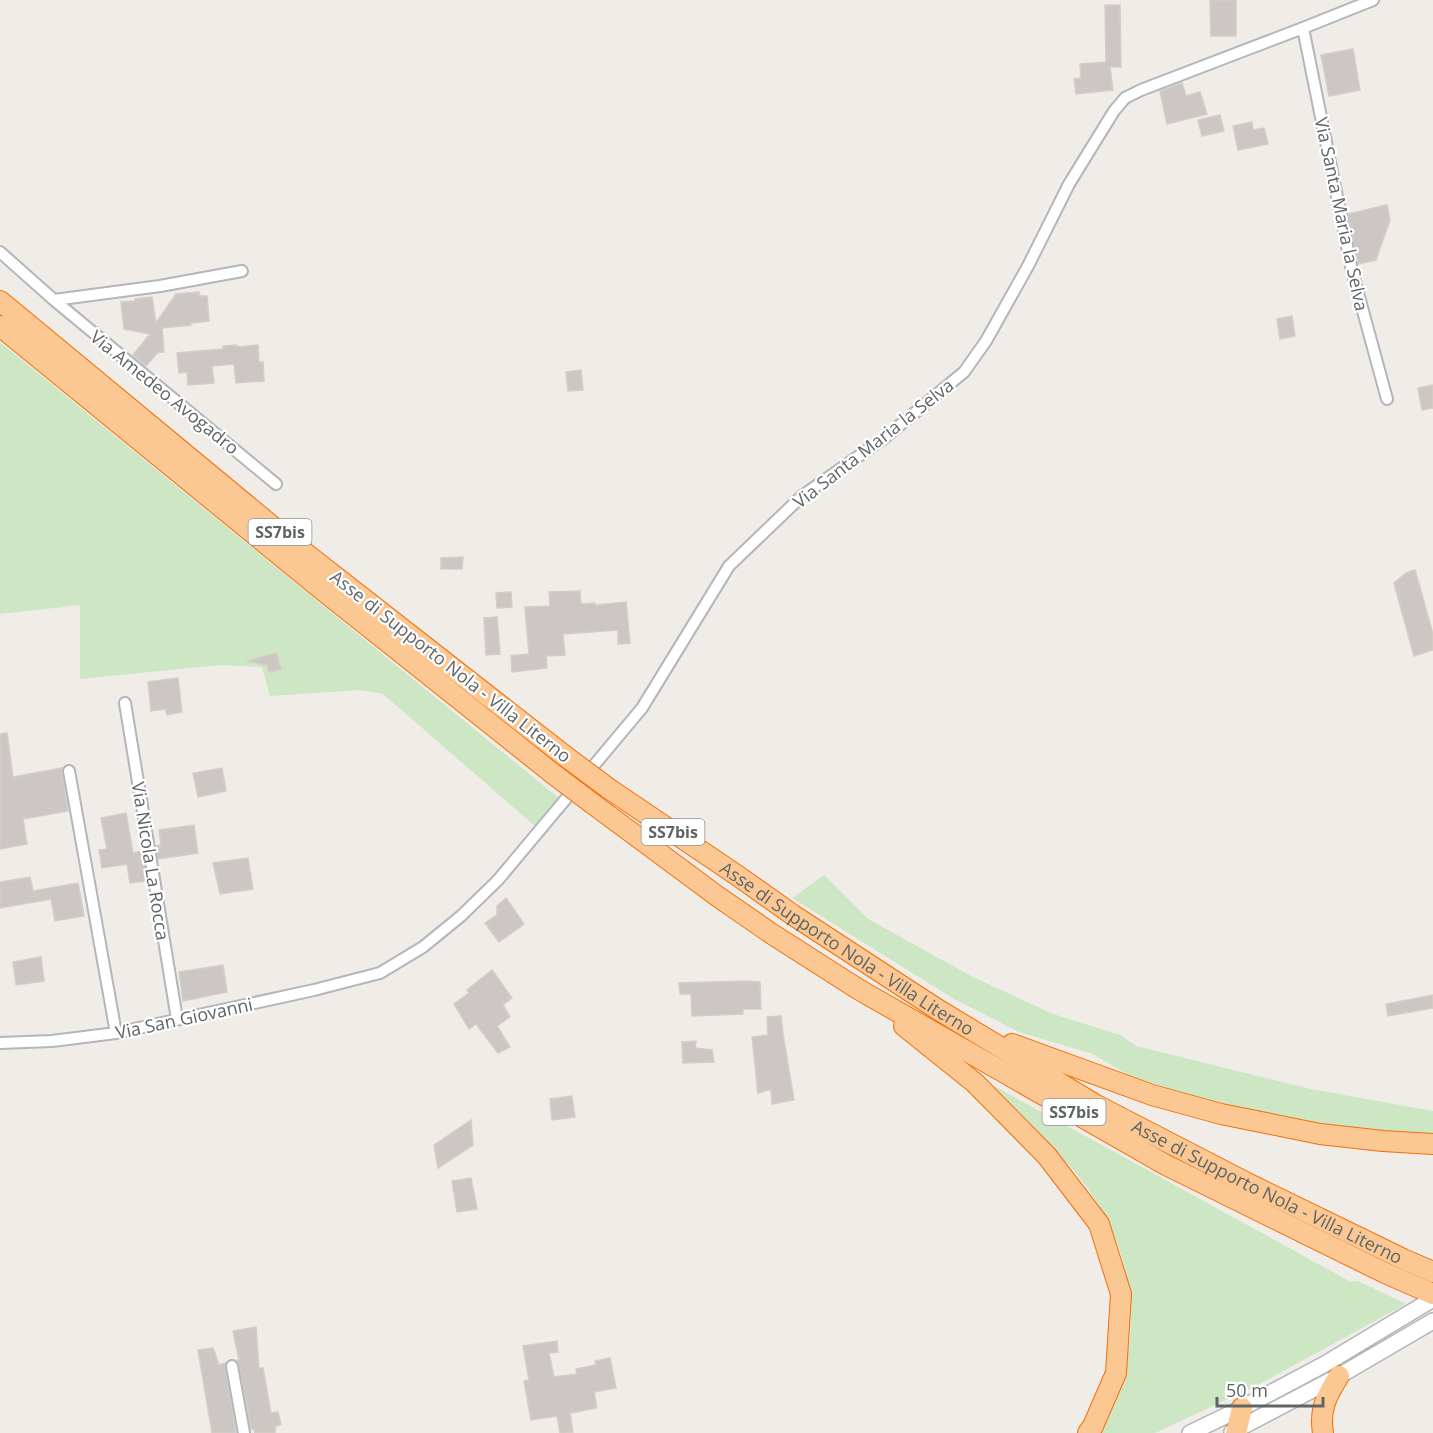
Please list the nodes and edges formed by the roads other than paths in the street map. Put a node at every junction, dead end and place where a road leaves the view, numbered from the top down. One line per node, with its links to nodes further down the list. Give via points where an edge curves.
1 (1372, 0): 2 (street, Via Santa Maria la Selva)
2 (1303, 28): 8 (street, Via Santa Maria la Selva, via 1352,271); 12 (street, Via Santa Maria la Selva, via 1125,99 1069,184 1028,266 964,372 883,439 801,496 729,566 642,708 498,880 423,946 380,973)
3 (0, 252): 5 (street, Via Amedeo Avogadro)
4 (242, 271): 5 (street)
5 (54, 300): 9 (street, Via Amedeo Avogadro)
6 (0, 301): 14 (highway, Asse di Supporto Nola - Villa Literno / SS7bis, bridge, via 296,546 565,756 793,915)
7 (0, 326): 13 (highway, Asse di Supporto Nola - Villa Literno / SS7bis, bridge, via 552,773 717,896)
8 (1387, 399)
9 (276, 484)
10 (125, 703): 15 (street, Via Nicola La Rocca)
11 (69, 771): 16 (street)
12 (366, 976): 15 (street, Via San Giovanni)
13 (858, 989): 20 (highway, Asse di Supporto Nola - Villa Literno / SS7bis, via 1166,1165); 28 (highway, via 975,1083 1047,1156 1099,1224 1120,1294 1116,1373)
14 (937, 1009): 18 (highway, via 1011,1044 1152,1095 1320,1134); 19 (highway, Asse di Supporto Nola - Villa Literno / SS7bis, via 1096,1105)
15 (177, 1019): 16 (street, Via San Giovanni)
16 (117, 1033): 17 (street, Via San Giovanni)
17 (0, 1043)
18 (1433, 1144)
19 (1433, 1272)
20 (1433, 1294)
21 (1433, 1299): 25 (main road)
22 (1433, 1321): 24 (main road)
23 (232, 1366): 27 (street)
24 (1339, 1376): 26 (main road); 30 (highway, via 1322,1414)
25 (1242, 1408): 26 (highway); 29 (main road)
26 (1234, 1432)
27 (244, 1433)
28 (1088, 1433)
29 (1190, 1433)
30 (1323, 1433)

